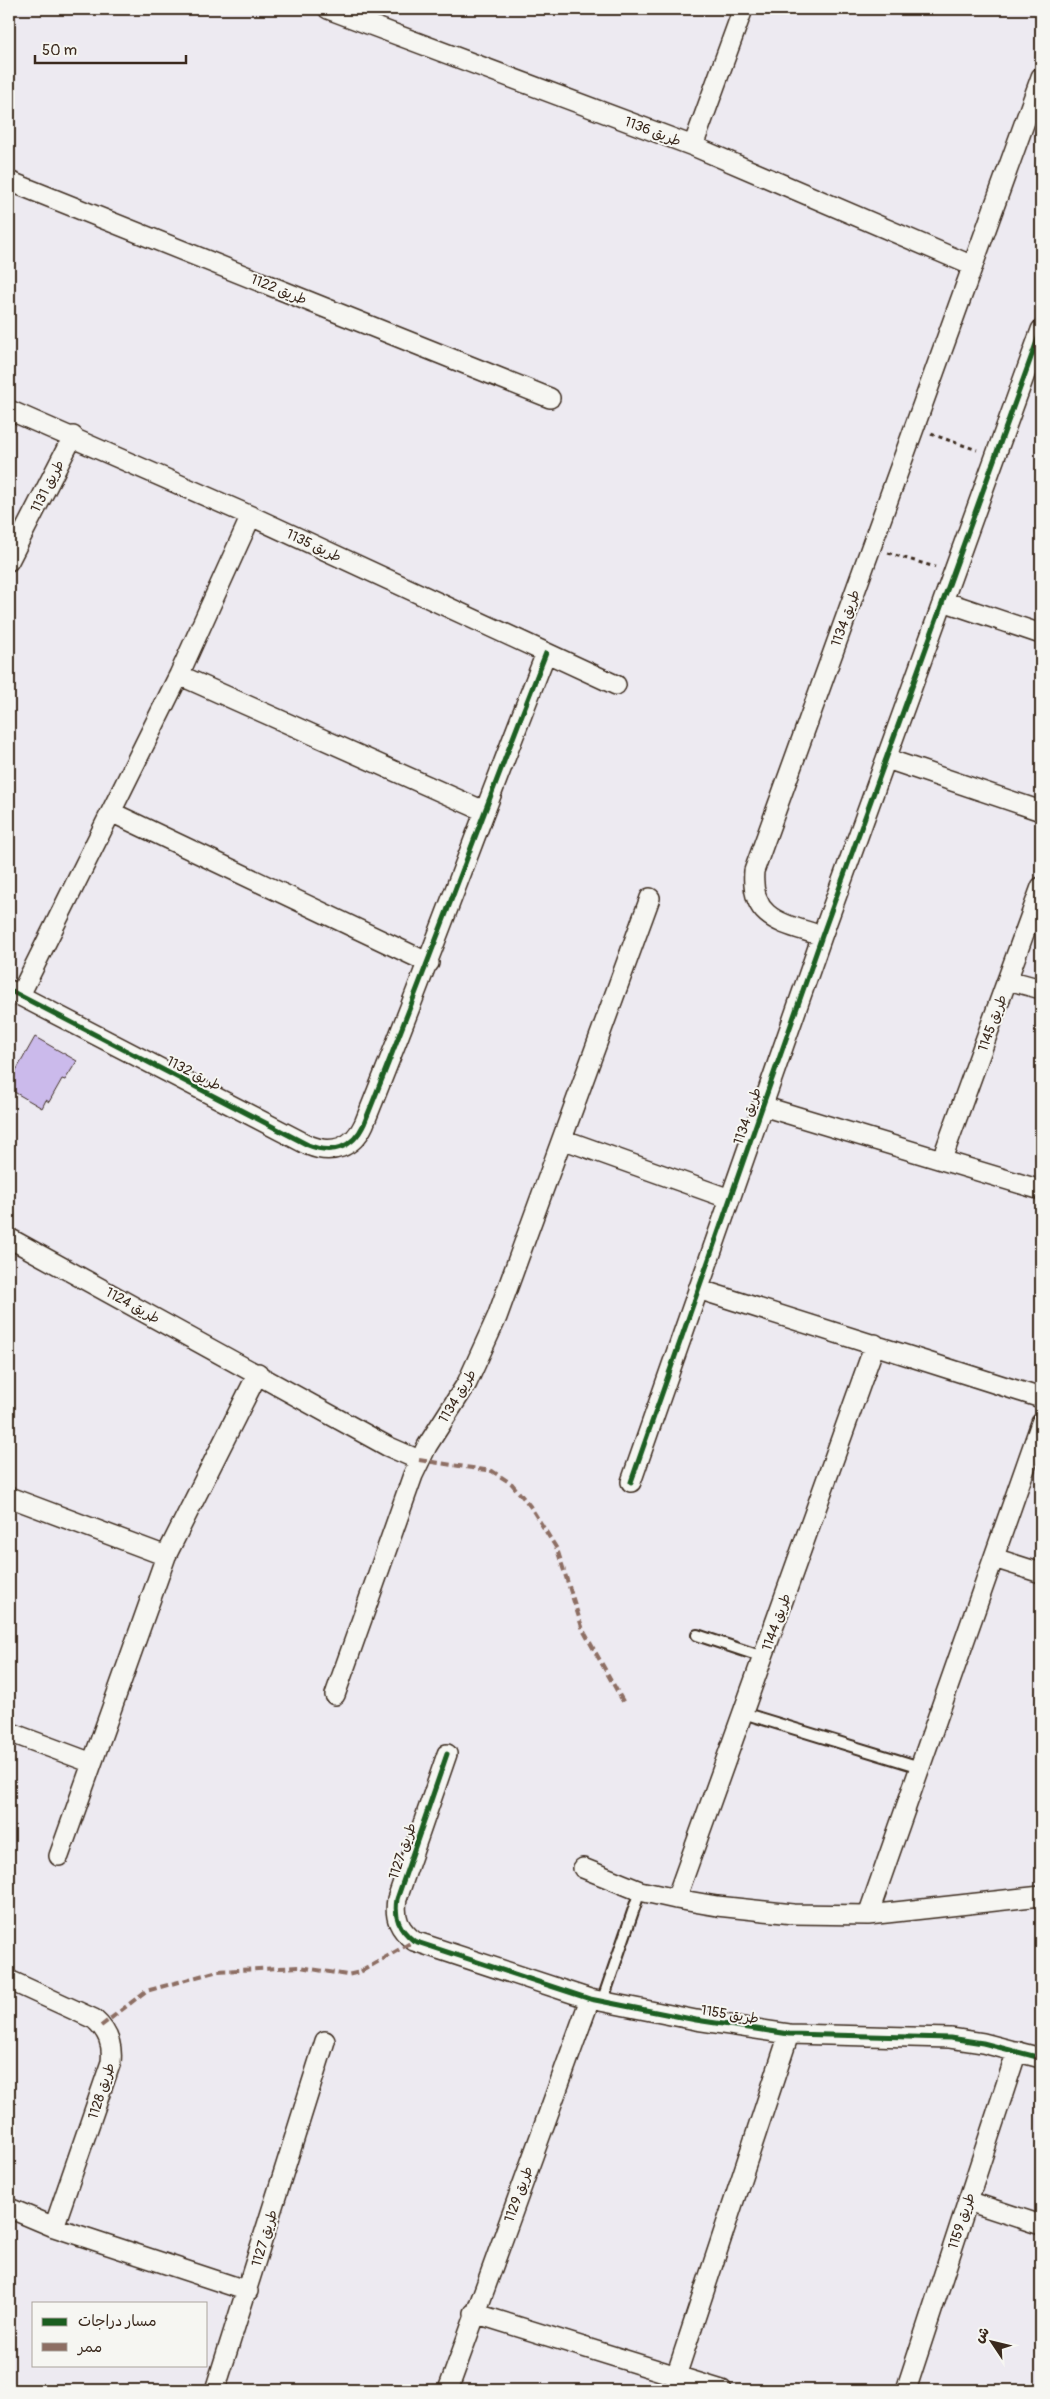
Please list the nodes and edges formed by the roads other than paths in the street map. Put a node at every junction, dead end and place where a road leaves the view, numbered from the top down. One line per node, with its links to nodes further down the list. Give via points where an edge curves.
1 (328, 9): 4 (street, طريق 1136)
2 (743, 9): 4 (street)
3 (1041, 77): 6 (street, طريق 1134)
4 (693, 146): 6 (street, طريق 1136)
5 (9, 181): 8 (street, طريق 1122)
6 (973, 266): 24 (street, طريق 1134, via 754,871 758,902 771,918)
7 (1041, 330): 13 (street, طريق 1134)
8 (550, 398)
9 (9, 410): 10 (street, طريق 1135)
10 (72, 436): 11 (street, طريق 1135); 12 (street, طريق 1131)
11 (251, 516): 15 (street, طريق 1135); 16 (street)
12 (9, 562)
13 (943, 601): 14 (street); 18 (street, طريق 1134)
14 (1041, 634)
15 (546, 653): 17 (street, طريق 1135); 19 (street, طريق 1132)
16 (179, 675): 19 (street); 21 (street)
17 (616, 685)
18 (886, 759): 20 (street); 24 (street, طريق 1134)
19 (484, 811): 25 (street, طريق 1132)
20 (1041, 811)
21 (111, 812): 25 (street); 28 (street)
22 (1041, 887): 26 (street, طريق 1145)
23 (650, 898): 30 (street, طريق 1134)
24 (822, 936): 29 (street, طريق 1134)
25 (429, 963): 28 (street, طريق 1132, via 360,1132 348,1144 334,1149 318,1149)
26 (1008, 980): 27 (street); 31 (street, طريق 1145)
27 (1041, 989)
28 (14, 993)
29 (762, 1106): 31 (street); 33 (street, طريق 1134)
30 (562, 1138): 33 (street); 40 (street, طريق 1134, via 483,1350 467,1383)
31 (942, 1159): 32 (street)
32 (1041, 1190)
33 (730, 1199): 35 (street, طريق 1134)
34 (9, 1238): 37 (street, طريق 1124)
35 (698, 1289): 36 (street); 41 (street, طريق 1134)
36 (875, 1344): 38 (street); 47 (street, طريق 1144)
37 (258, 1373): 40 (street, طريق 1124, via 387,1446); 43 (street)
38 (1041, 1398)
39 (1041, 1423): 44 (street)
40 (419, 1460): 48 (street, طريق 1134)
41 (631, 1482)
42 (9, 1497): 43 (street)
43 (166, 1556): 52 (street)
44 (994, 1558): 45 (street); 53 (street)
45 (1041, 1573)
46 (697, 1635): 47 (lane)
47 (763, 1657): 49 (street, طريق 1144)
48 (336, 1696)
49 (743, 1713): 53 (lane); 58 (street, طريق 1144)
50 (9, 1732): 52 (street)
51 (447, 1754): 60 (street, طريق 1127, via 395,1911 404,1934)
52 (92, 1763): 54 (street)
53 (920, 1766): 59 (street)
54 (59, 1856)
55 (583, 1868): 56 (street)
56 (640, 1891): 58 (street); 62 (lane)
57 (1041, 1896): 59 (street)
58 (676, 1899): 59 (street, via 793,1914)
59 (868, 1915)
60 (423, 1945): 62 (street, طريق 1155)
61 (9, 1980): 70 (street, طريق 1128, via 94,2019 111,2043 112,2062)
62 (596, 2000): 63 (street, طريق 1155); 72 (street, طريق 1129)
63 (789, 2034): 65 (street, طريق 1155, via 950,2038); 73 (street)
64 (325, 2042): 71 (street, طريق 1127)
65 (1017, 2052): 66 (street, طريق 1155); 67 (street, طريق 1159)
66 (1041, 2058)
67 (968, 2201): 69 (street); 77 (street, طريق 1159)
68 (9, 2208): 70 (street)
69 (1041, 2225)
70 (54, 2227): 71 (street)
71 (248, 2291): 74 (street, طريق 1127)
72 (474, 2313): 73 (street); 75 (street, طريق 1129)
73 (676, 2376): 76 (street)
74 (215, 2390)
75 (448, 2390)
76 (722, 2390)
77 (906, 2390)

